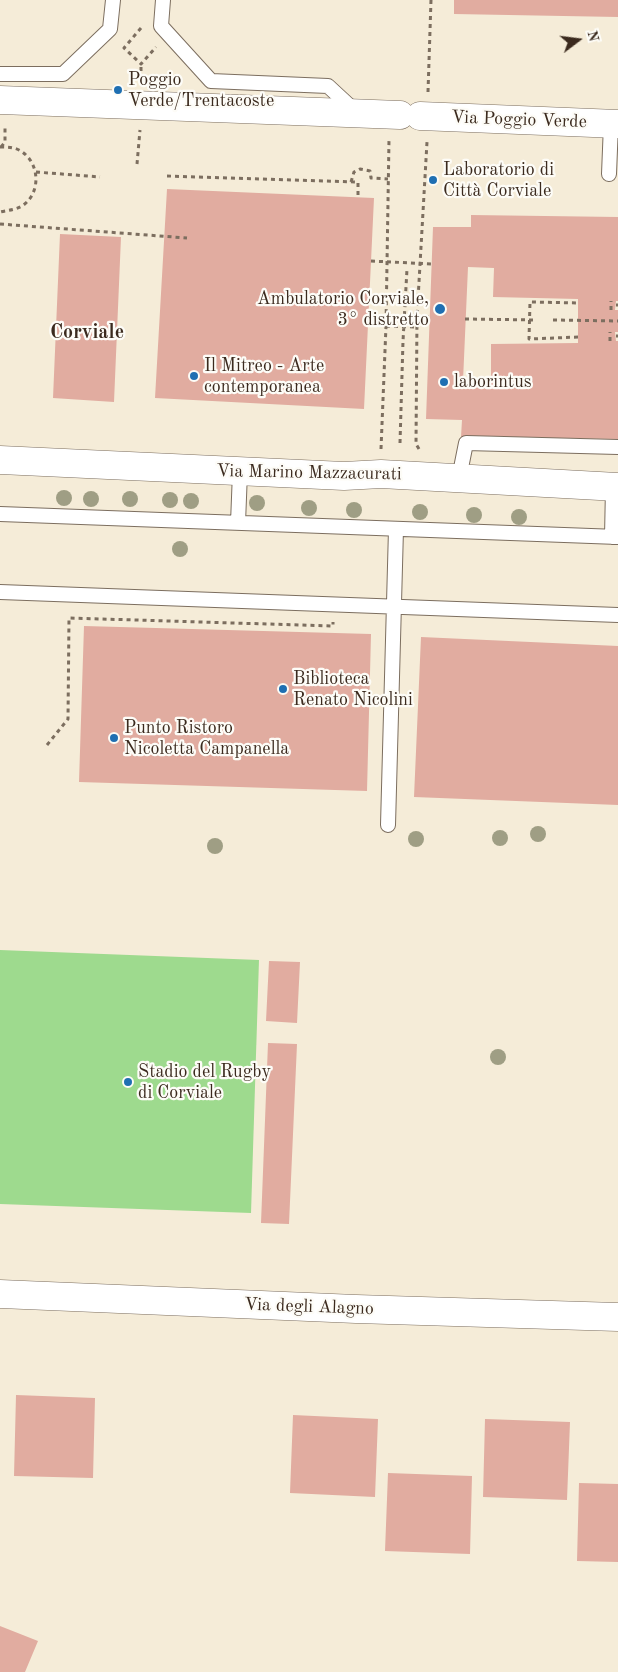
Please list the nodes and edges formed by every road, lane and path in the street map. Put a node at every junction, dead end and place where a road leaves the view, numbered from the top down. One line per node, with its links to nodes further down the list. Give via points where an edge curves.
1 (113, 0): 6 (lane, via 110,29 63,74)
2 (163, 0): 8 (lane, via 161,26 211,81 328,86)
3 (430, 0): 9 (path)
4 (146, 36): 5 (path, via 141,30 124,48 141,64 156,47)
5 (151, 42)
6 (0, 74)
7 (2, 111): 8 (street, Via Poggio Verde, via 62,103); 12 (path, via 5,142)
8 (357, 113): 9 (street, Via Poggio Verde)
9 (413, 115): 11 (street, Via Poggio Verde); 18 (path); 30 (path)
10 (140, 122): 13 (path)
11 (615, 124): 15 (lane)
12 (0, 147): 14 (path, via 10,147 28,156)
13 (138, 164)
14 (36, 172): 17 (path); 21 (path, via 36,188 31,198 18,208)
15 (609, 174)
16 (167, 176): 19 (path)
17 (100, 177)
18 (388, 179): 19 (path, via 371,178 370,171 360,169 354,172); 37 (path)
19 (351, 182): 20 (path, via 358,182)
20 (358, 198)
21 (1, 211)
22 (0, 224): 23 (path)
23 (187, 238)
24 (370, 262): 25 (path, bridge)
25 (432, 264)
26 (407, 269): 38 (path)
27 (611, 301): 29 (path)
28 (578, 303): 33 (path, via 530,302)
29 (611, 310)
30 (417, 317): 31 (path); 39 (path)
31 (429, 317)
32 (465, 319): 33 (path)
33 (529, 320): 34 (path); 41 (path, via 529,338)
34 (536, 320)
35 (553, 320): 36 (path)
36 (618, 321)
37 (386, 326): 38 (path); 45 (path, via 381,451)
38 (404, 327): 39 (path); 43 (path)
39 (417, 327): 48 (path, via 416,444 424,453 436,454)
40 (610, 332): 42 (path)
41 (578, 337)
42 (610, 341)
43 (400, 443)
44 (618, 447): 48 (lane, via 466,443)
45 (372, 451)
46 (0, 460): 47 (street, Via Marino Mazzacurati)
47 (240, 472): 48 (street, Via Marino Mazzacurati); 51 (lane)
48 (449, 478): 49 (street, Via Marino Mazzacurati)
49 (615, 487): 53 (lane)
50 (0, 514): 51 (lane)
51 (238, 523): 52 (lane)
52 (396, 529): 53 (lane); 56 (lane)
53 (615, 537)
54 (0, 592): 55 (lane)
55 (334, 604): 56 (lane); 58 (path, via 333,626 69,618 68,720)
56 (393, 606): 57 (lane); 59 (lane)
57 (618, 615)
58 (47, 745)
59 (388, 825)
60 (0, 1294): 61 (street, Via degli Alagno)
61 (618, 1317)

